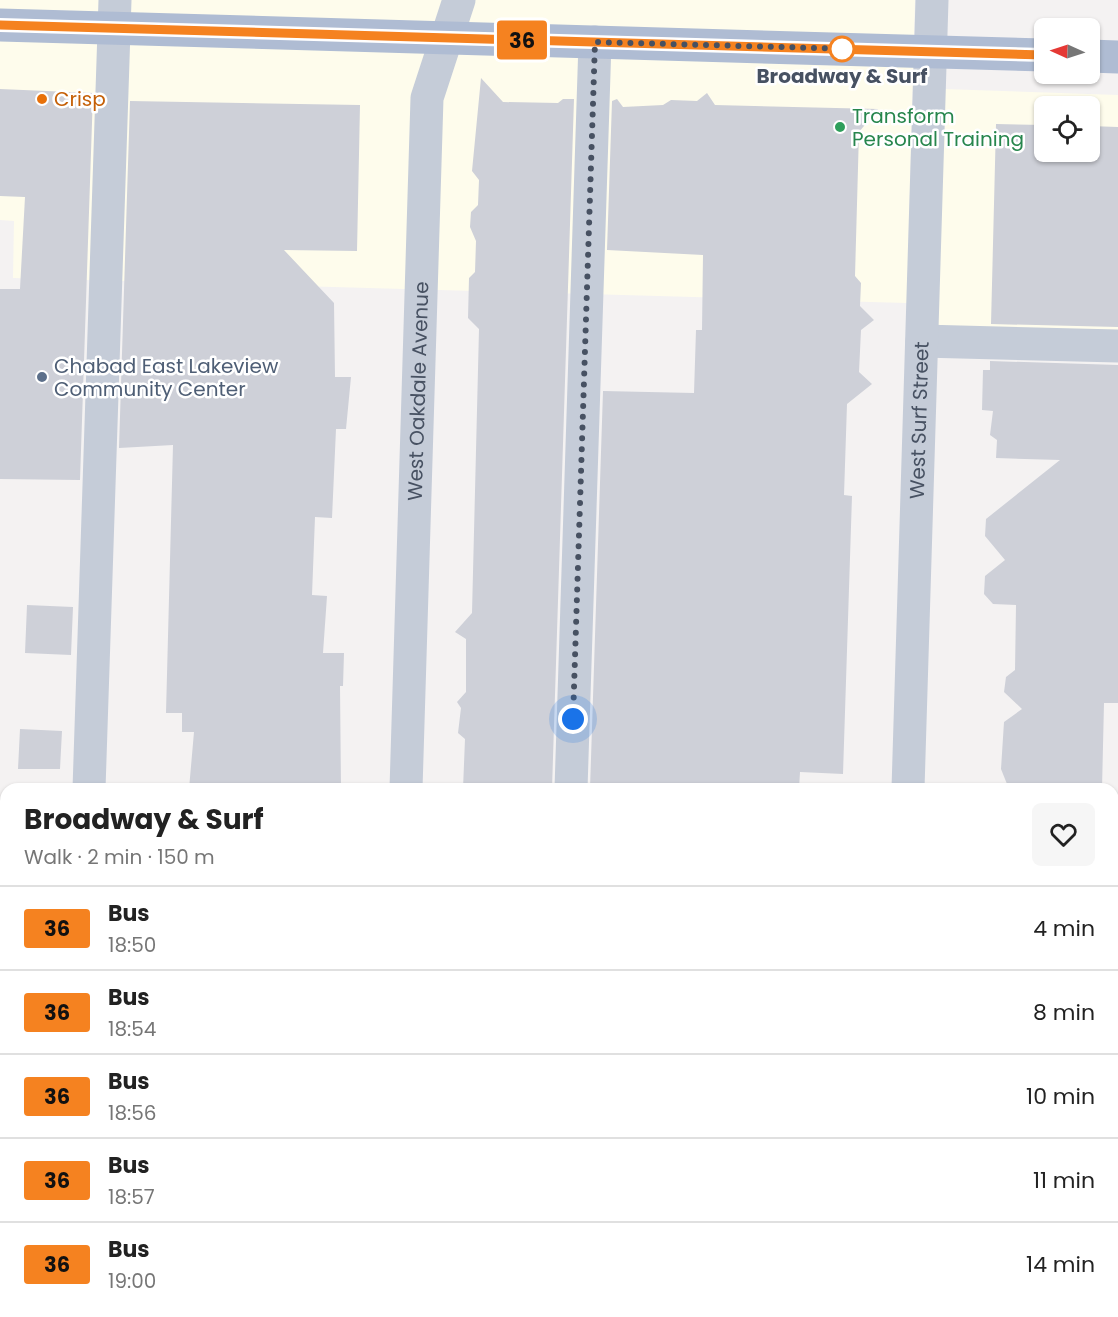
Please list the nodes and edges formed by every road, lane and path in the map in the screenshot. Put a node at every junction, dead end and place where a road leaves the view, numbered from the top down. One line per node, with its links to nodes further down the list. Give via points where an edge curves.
1 (459, 0): 5 (street, West Oakdale Avenue)
2 (932, 0): 7 (street, West Surf Street)
3 (114, 14): 4 (main road); 5 (main road); 13 (street)
4 (0, 25)
5 (447, 36): 6 (main road); 14 (street, West Oakdale Avenue, via 427,99)
6 (595, 42): 7 (main road); 15 (street)
7 (930, 51): 8 (main road); 11 (street, West Surf Street)
8 (1034, 55)
9 (1100, 56): 10 (main road)
10 (1118, 57)
11 (922, 341): 12 (street); 16 (street, West Surf Street)
12 (1118, 346)
13 (89, 783)
14 (406, 783)
15 (571, 783)
16 (908, 783)

